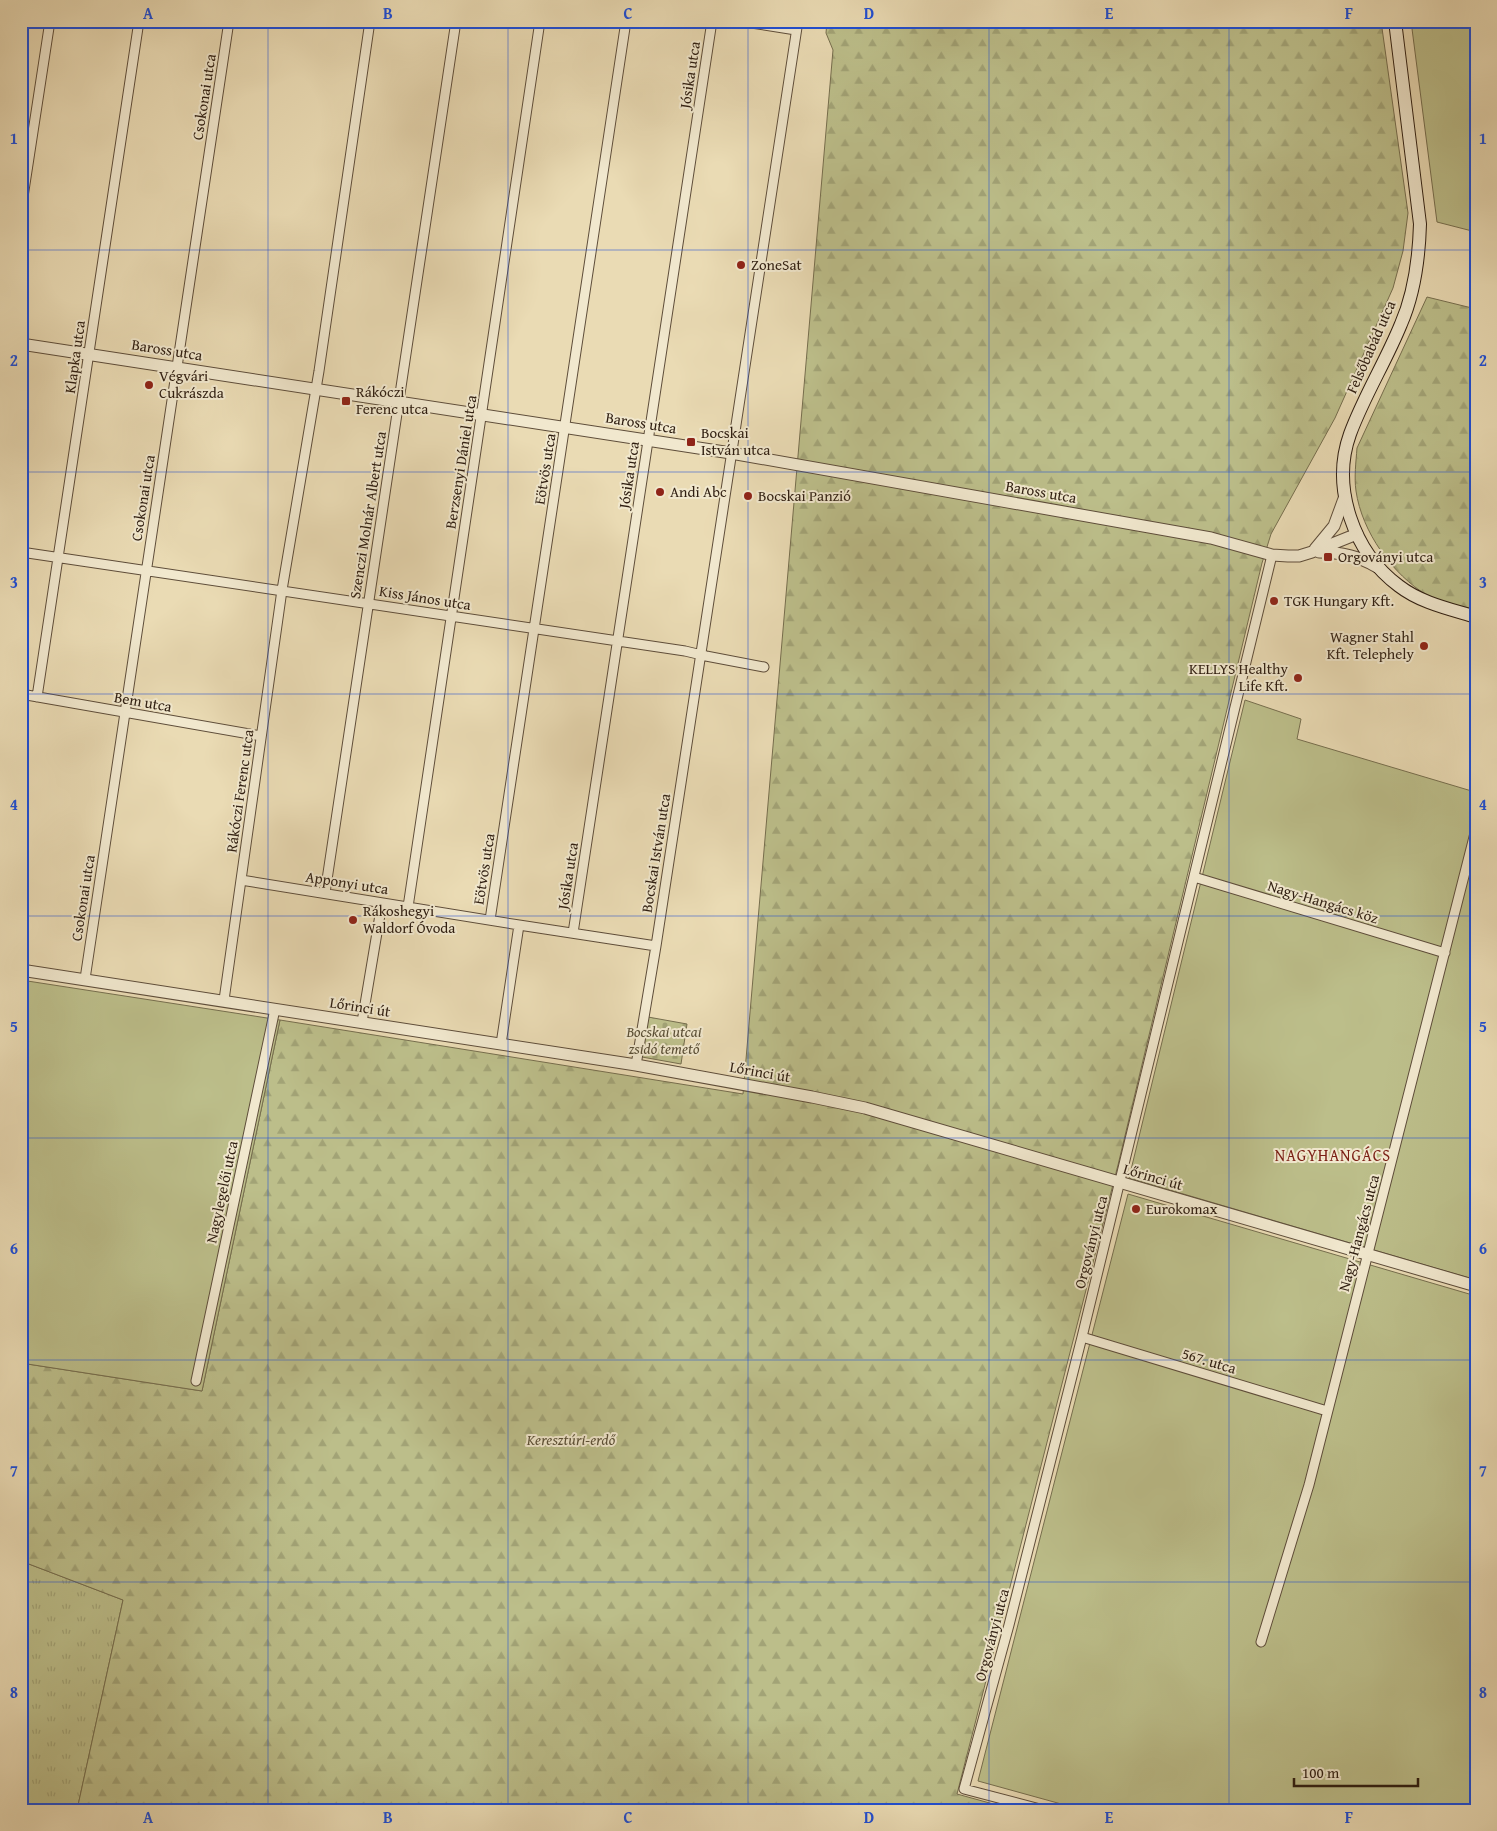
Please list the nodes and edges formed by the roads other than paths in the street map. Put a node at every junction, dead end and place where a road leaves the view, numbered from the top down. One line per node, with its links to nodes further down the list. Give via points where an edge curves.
1 (50, 21): 12 (street)
2 (139, 21): 14 (street, Klapka utca)
3 (229, 21): 15 (street, Csokonai utca)
4 (370, 21): 16 (street, Rákóczi Ferenc utca)
5 (456, 21): 17 (street, Szenczi Molnár Albert utca)
6 (540, 21): 18 (street, Berzsenyi Dániel utca)
7 (626, 21): 19 (street, Eötvös utca)
8 (712, 21): 20 (street, Jósika utca)
9 (738, 21): 11 (street)
10 (1395, 21): 22 (main road, Felsőbabád utca, via 1420,224 1420,255 1402,323 1350,434 1344,466)
11 (797, 25): 21 (street, Bocskai István utca)
12 (21, 210)
13 (21, 344): 14 (street, Baross utca)
14 (89, 354): 15 (street, Baross utca); 27 (street, Klapka utca)
15 (176, 368): 16 (street, Baross utca); 29 (street, Csokonai utca)
16 (316, 389): 17 (street, Baross utca); 30 (street, Rákóczi Ferenc utca)
17 (399, 402): 18 (street, Baross utca); 31 (street, Szenczi Molnár Albert utca)
18 (482, 415): 19 (street, Baross utca); 32 (street, Berzsenyi Dániel utca)
19 (566, 428): 20 (street, Baross utca); 34 (street, Eötvös utca)
20 (648, 441): 21 (street, Baross utca); 35 (street, Jósika utca)
21 (731, 453): 26 (street, Baross utca, via 1211,538); 36 (street, Bocskai István utca)
22 (1344, 496): 23 (main road, Felsőbabád utca); 25 (street, via 1334,526)
23 (1357, 534): 25 (street, Baross utca); 28 (main road, Baross utca)
24 (21, 552): 27 (street, Kiss János utca)
25 (1312, 552): 26 (street, Baross utca, via 1299,556); 28 (street, Baross utca, via 1351,556)
26 (1272, 555): 43 (street, Orgoványi utca)
27 (58, 558): 29 (street, Kiss János utca); 39 (street, Klapka utca)
28 (1380, 568): 33 (main road, Baross utca, via 1411,594)
29 (146, 570): 30 (street, Kiss János utca); 40 (street, Csokonai utca)
30 (282, 590): 31 (street, Kiss János utca); 41 (street, Rákóczi Ferenc utca)
31 (368, 602): 32 (street, Kiss János utca); 45 (street, Szenczi Molnár Albert utca)
32 (451, 616): 34 (street, Kiss János utca); 47 (street, Berzsenyi Dániel utca)
33 (1476, 617)
34 (534, 629): 35 (street, Kiss János utca); 48 (street, Eötvös utca)
35 (618, 641): 36 (street, Kiss János utca); 50 (street, Jósika utca)
36 (700, 655): 37 (street, Kiss János utca); 51 (street, Bocskai István utca)
37 (764, 667)
38 (21, 694): 39 (street, Bem utca)
39 (37, 697): 40 (street, Bem utca)
40 (126, 713): 41 (street, Bem utca); 54 (street, Csokonai utca)
41 (261, 736): 44 (street, Rákóczi Ferenc utca)
42 (1476, 829): 52 (street, Nagy-Hangács utca)
43 (1194, 877): 52 (street, Nagy-Hangács köz); 60 (street, Orgoványi utca)
44 (241, 880): 45 (street, Apponyi utca); 55 (street, Rákóczi Ferenc utca)
45 (325, 893): 46 (street, Apponyi utca)
46 (382, 903): 47 (street, Apponyi utca); 57 (street)
47 (408, 907): 48 (street, Apponyi utca)
48 (490, 920): 49 (street, Apponyi utca)
49 (519, 925): 50 (street, Apponyi utca); 58 (street)
50 (573, 933): 51 (street, Apponyi utca)
51 (656, 946): 59 (street, Bocskai István utca)
52 (1445, 953): 61 (street, Nagy-Hangács utca)
53 (21, 970): 54 (street, Lőrinci út)
54 (85, 979): 55 (street, Lőrinci út)
55 (224, 1000): 56 (street, Lőrinci út)
56 (275, 1009): 57 (street, Lőrinci út); 64 (street, Nagylegelői utca)
57 (362, 1022): 58 (street, Lőrinci út)
58 (501, 1044): 59 (street, Lőrinci út)
59 (636, 1065): 60 (street, Lőrinci út, via 865,1108)
60 (1120, 1183): 61 (street, Lőrinci út); 63 (street, Orgoványi utca)
61 (1368, 1255): 62 (street, Lőrinci út); 65 (street, Nagy-Hangács utca)
62 (1476, 1286)
63 (1082, 1336): 65 (street, 567. utca); 67 (street, Orgoványi utca, via 964,1789)
64 (196, 1381)
65 (1327, 1411): 66 (street, Nagy-Hangács utca, via 1309,1484)
66 (1261, 1642)
67 (1044, 1810)

